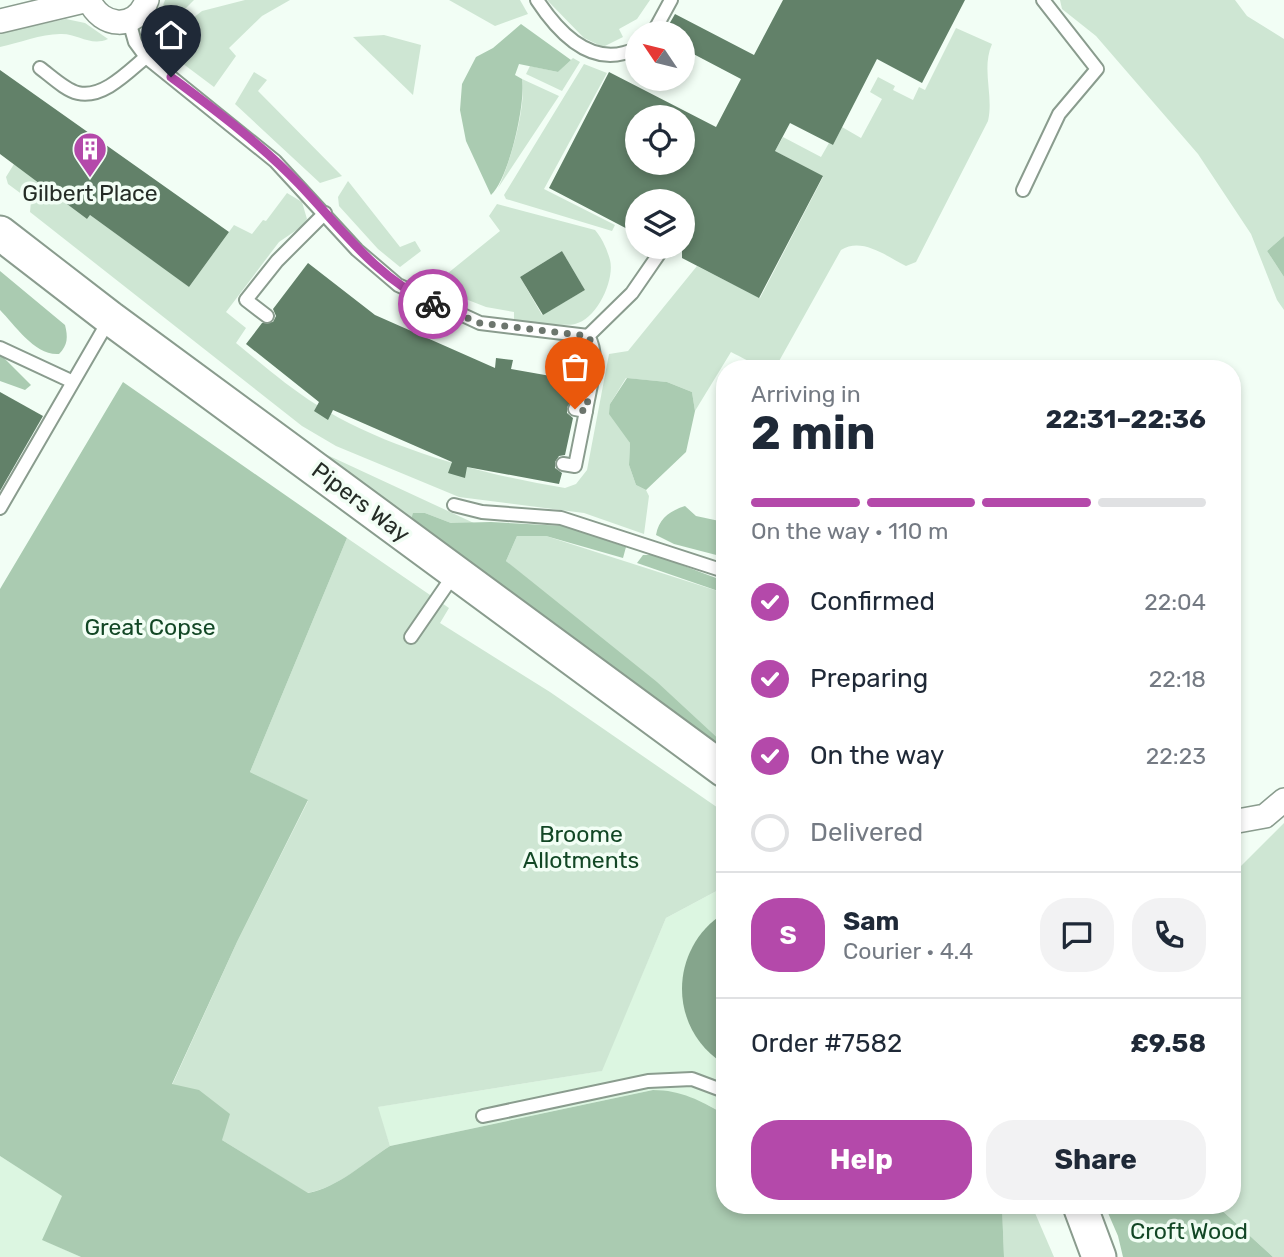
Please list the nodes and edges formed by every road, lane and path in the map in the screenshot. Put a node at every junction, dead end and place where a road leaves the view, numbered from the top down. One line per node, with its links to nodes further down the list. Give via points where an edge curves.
1 (88, 0): 6 (street); 7 (street, via 100,17)
2 (148, 0): 7 (street)
3 (537, 0): 9 (lane, via 566,35 589,51 607,57)
4 (671, 0): 8 (lane)
5 (1043, 0): 12 (lane, via 1097,69 1059,114)
6 (0, 21)
7 (129, 21): 10 (lane, via 135,42)
8 (660, 21)
9 (625, 54)
10 (146, 57): 11 (lane, via 109,86 90,93 71,90); 13 (lane, via 268,155)
11 (40, 68)
12 (1023, 191)
13 (325, 214): 16 (lane, via 277,261 246,300); 18 (lane, via 377,270 424,300 480,323)
14 (0, 233): 17 (main road, Pipers Way)
15 (655, 259): 18 (lane, via 632,293)
16 (267, 316)
17 (110, 317): 20 (lane); 25 (main road, Pipers Way)
18 (588, 336): 21 (lane, via 594,363 580,410 575,466)
19 (0, 348): 20 (lane)
20 (71, 381): 23 (lane)
21 (564, 464)
22 (454, 505): 24 (lane, via 482,512 561,518)
23 (0, 508)
24 (716, 568)
25 (455, 572): 26 (lane); 27 (main road, Pipers Way)
26 (411, 637)
27 (716, 764)
28 (1284, 800): 29 (street, via 1265,816)
29 (1241, 820)
30 (716, 1088): 31 (lane, via 692,1079 660,1080)
31 (484, 1116)
32 (1083, 1214): 33 (main road)
33 (1099, 1257)

